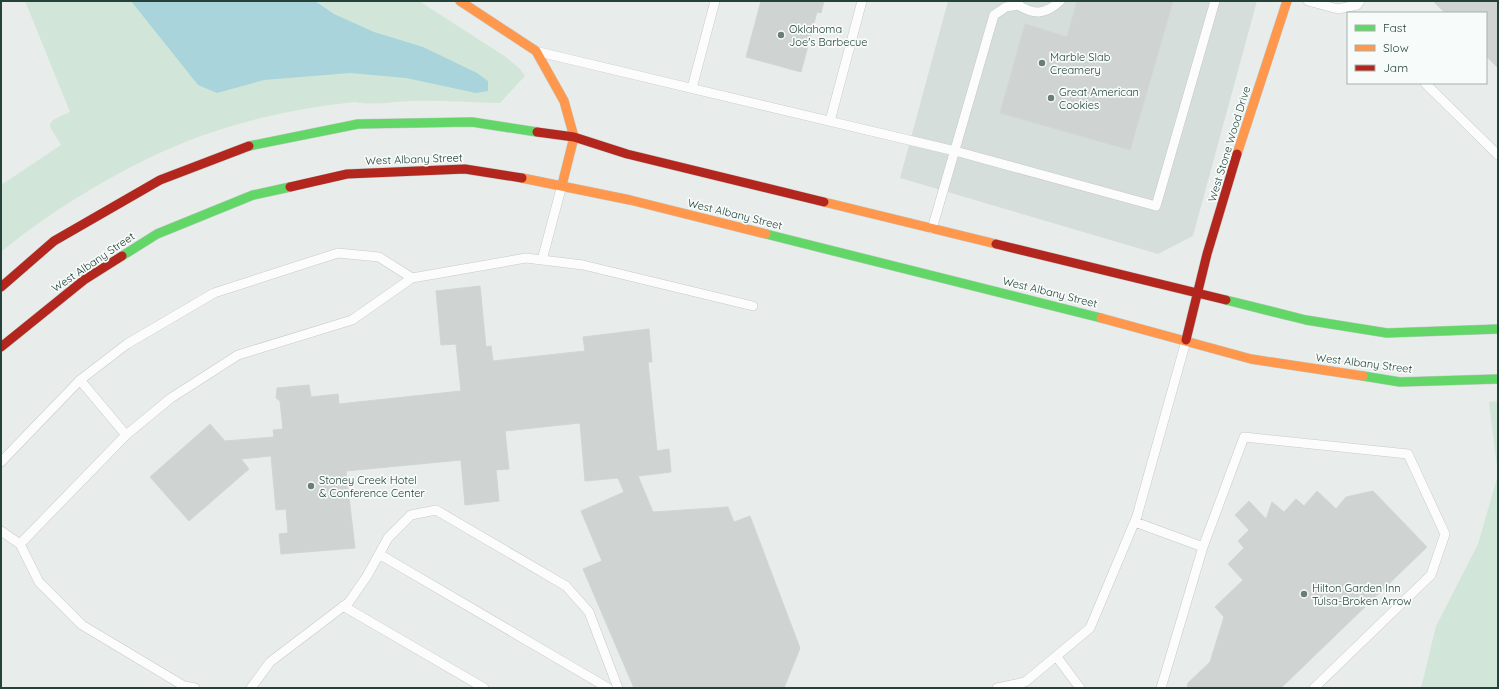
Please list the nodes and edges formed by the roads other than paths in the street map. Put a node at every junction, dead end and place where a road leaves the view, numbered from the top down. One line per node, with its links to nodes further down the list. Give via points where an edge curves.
1 (460, 1): 11 (main road)
2 (715, 1): 13 (lane)
3 (862, 1): 14 (lane)
4 (1060, 1): 9 (lane, via 1038,13 1028,12)
5 (1215, 1): 16 (lane, via 1156,206)
6 (1286, 1): 23 (main road, West Stone Wood Drive)
7 (1308, 1): 10 (lane)
8 (1360, 1): 10 (lane)
9 (1018, 3): 16 (lane, via 994,15)
10 (1352, 10)
11 (536, 51): 13 (lane); 15 (main road, via 564,101)
12 (1426, 84): 17 (lane)
13 (692, 88): 14 (lane)
14 (830, 121): 16 (lane)
15 (574, 137): 18 (main road); 19 (main road, via 627,154); 22 (main road, via 472,122 358,124 250,146 160,180 54,241)
16 (955, 151): 19 (lane)
17 (1498, 155)
18 (562, 185): 20 (lane); 26 (main road, West Albany Street); 27 (main road, West Albany Street, via 465,169 347,174 253,194 157,234 84,280)
19 (931, 229): 23 (main road)
20 (542, 260): 21 (lane, via 526,258); 24 (lane, via 583,265)
21 (412, 278): 29 (lane, via 380,257 338,253 214,293 127,344); 30 (lane, via 352,320 238,355 170,398)
22 (1, 287)
23 (1196, 294): 25 (main road, via 1306,320 1387,333); 26 (main road, West Stone Wood Drive)
24 (753, 306)
25 (1498, 329)
26 (1186, 340): 28 (main road, West Albany Street, via 1251,359 1400,382); 32 (lane)
27 (1, 347)
28 (1498, 379)
29 (80, 380): 30 (lane); 31 (lane)
30 (126, 435): 34 (lane)
31 (1, 462)
32 (1135, 522): 35 (lane); 38 (lane, via 1090,628)
33 (1, 531): 34 (lane)
34 (20, 544): 39 (lane, via 40,582 82,625 184,686)
35 (1204, 547): 46 (lane); 47 (lane, via 1244,437 1408,454 1445,534 1431,574)
36 (379, 554): 37 (lane, via 368,576 349,602); 42 (lane); 43 (lane, via 388,538 411,515 436,510 566,586 589,612)
37 (343, 606): 40 (lane, via 270,662); 41 (lane)
38 (1056, 656): 44 (lane, via 1025,682); 45 (lane)
39 (195, 688)
40 (251, 688)
41 (484, 688)
42 (608, 688)
43 (618, 688)
44 (997, 688)
45 (1080, 688)
46 (1161, 688)
47 (1314, 688)

